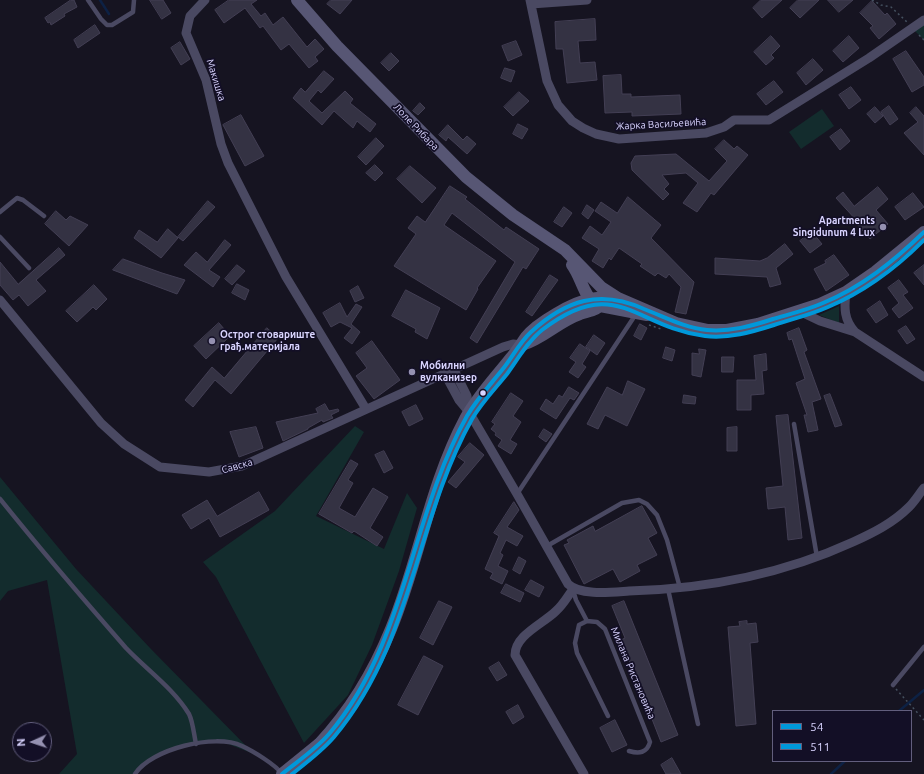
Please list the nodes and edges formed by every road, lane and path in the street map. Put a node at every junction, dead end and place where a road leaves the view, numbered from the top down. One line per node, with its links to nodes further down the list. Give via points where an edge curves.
1 (88, 0): 2 (lane, via 101,19 107,25 112,25 133,12)
2 (134, 0)
3 (205, 0): 8 (street, Макишка)
4 (297, 0): 15 (main road, Лоле Рибара, via 337,46 466,177)
5 (587, 0): 7 (street)
6 (872, 0): 10 (path, via 896,10)
7 (530, 2): 10 (street, Жарка Васиљевића, via 546,81 558,105 572,121 583,128 619,139 706,133 724,127 734,120 769,120)
8 (193, 4): 30 (street, Макишка, via 186,33 208,86 228,163 286,277)
9 (924, 20): 10 (street, Жарка Васиљевића)
10 (913, 29)
11 (0, 212): 12 (lane, via 17,198)
12 (44, 216)
13 (924, 232): 17 (main road, Лоле Рибара, via 886,264)
14 (0, 237): 16 (lane)
15 (548, 239): 18 (main road, Лоле Рибара, via 575,259); 19 (main road, Лоле Рибара, via 578,273)
16 (30, 268)
17 (846, 292): 21 (main road, Лоле Рибара); 26 (street, via 845,316)
18 (601, 297): 19 (main road, Лоле Рибара); 22 (main road, Лоле Рибара); 23 (main road, Лоле Рибара, via 618,298); 27 (main road, Савска, via 580,314 531,343)
19 (590, 299): 27 (main road, via 551,318 531,332)
20 (0, 300): 30 (street, Савска, via 101,423 124,444 160,467 209,472 236,468)
21 (799, 311): 23 (main road, Лоле Рибара, via 758,324 717,330 687,327); 26 (street)
22 (637, 313): 23 (main road, Лоле Рибара); 34 (lane)
23 (662, 317)
24 (648, 324): 25 (path)
25 (665, 330)
26 (855, 332): 29 (street)
27 (522, 345): 28 (street, Савска, via 503,347); 31 (main road)
28 (449, 372): 30 (street, Савска); 31 (street, via 468,396)
29 (924, 377)
30 (366, 409)
31 (469, 412): 34 (street); 50 (main road, bridge, via 440,477 398,612 382,650 359,692 335,726 319,744)
32 (794, 424): 37 (lane)
33 (924, 488): 37 (street, via 910,506 890,523)
34 (517, 494): 36 (street)
35 (0, 499): 47 (lane, via 50,561 138,661 175,695 190,716)
36 (547, 546): 38 (street, via 568,584); 39 (lane, via 622,503 639,500 647,504 656,515)
37 (817, 557): 39 (street, via 719,583)
38 (573, 588): 40 (street, via 582,591 610,592); 41 (lane); 51 (street, via 557,611 520,641 514,656)
39 (680, 588): 40 (street)
40 (668, 589): 46 (lane)
41 (587, 622): 44 (lane, via 579,625 574,643); 48 (lane, Милана Ристановића, via 597,622 605,629 650,742 643,752 637,754)
42 (924, 647): 43 (lane)
43 (893, 685): 45 (path)
44 (608, 716)
45 (924, 720)
46 (698, 724)
47 (196, 744): 49 (lane, via 158,754); 50 (lane, via 224,742 242,745 277,767)
48 (629, 751)
49 (135, 774)
50 (282, 774)
51 (584, 774)

